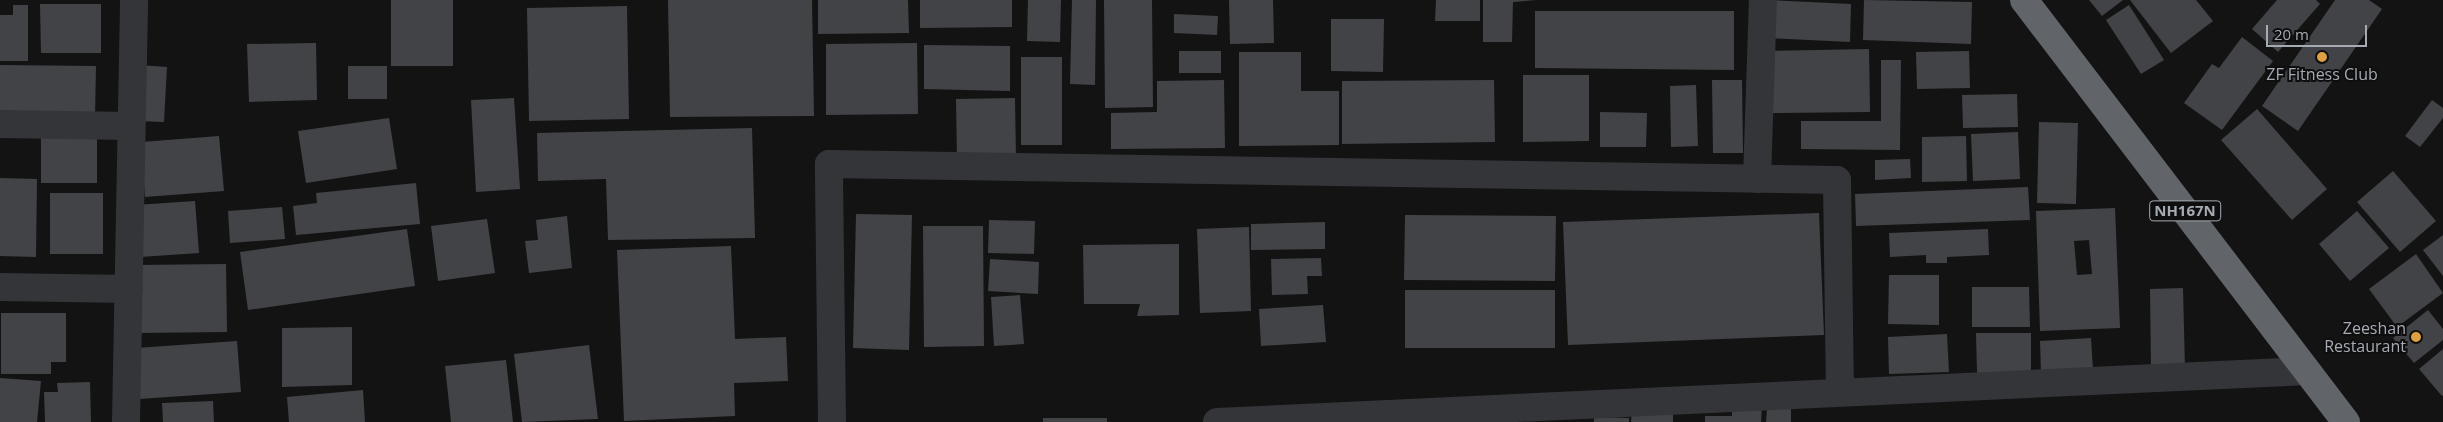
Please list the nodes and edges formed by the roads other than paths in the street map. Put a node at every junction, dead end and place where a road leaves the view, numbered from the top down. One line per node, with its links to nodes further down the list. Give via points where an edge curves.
1 (134, 0): 5 (street)
2 (1762, 0): 6 (street)
3 (2024, 0): 9 (highway, NH167N)
4 (0, 124): 5 (street)
5 (131, 126): 8 (street)
6 (1757, 179): 10 (street, via 1837,180); 12 (street, via 829,164)
7 (0, 287): 8 (street)
8 (129, 289): 11 (street)
9 (2307, 371): 10 (street); 14 (highway, NH167N)
10 (1840, 392): 13 (street)
11 (126, 422)
12 (832, 422)
13 (1217, 422)
14 (2346, 422)

